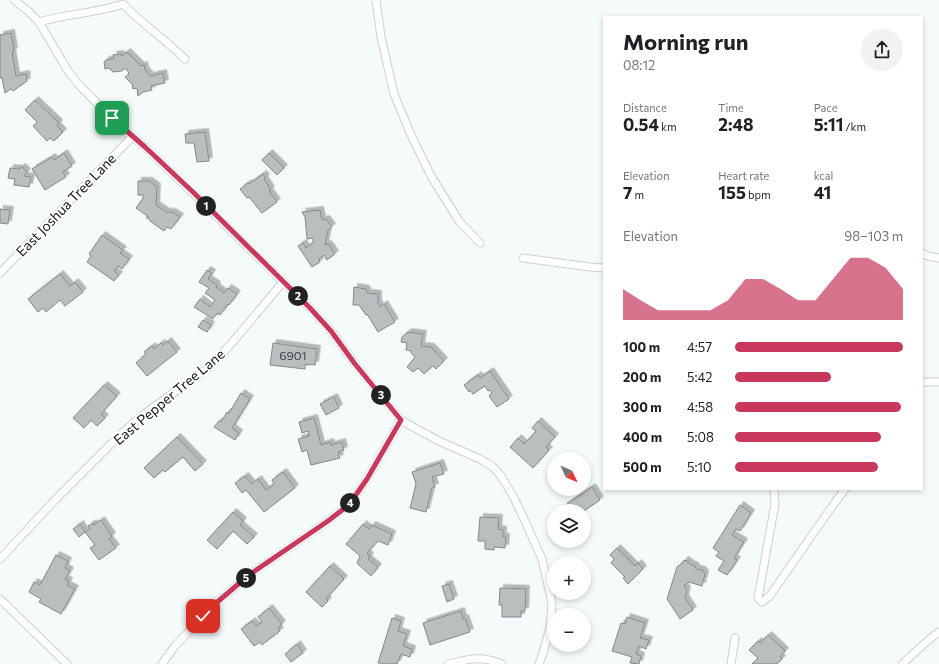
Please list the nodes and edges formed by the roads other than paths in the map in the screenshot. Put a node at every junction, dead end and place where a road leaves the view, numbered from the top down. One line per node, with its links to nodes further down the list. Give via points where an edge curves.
1 (14, 0): 4 (street)
2 (376, 0): 7 (street, via 381,37 394,94 411,135 431,176 459,221)
3 (125, 2): 4 (street, via 109,8); 5 (street, via 135,16)
4 (39, 22): 6 (street, via 68,71 80,86)
5 (185, 59)
6 (132, 137): 12 (street, East Joshua Tree Lane); 13 (street, via 194,193)
7 (480, 243)
8 (923, 253): 10 (street)
9 (523, 258): 11 (street)
10 (939, 258)
11 (603, 268)
12 (0, 273)
13 (283, 282): 16 (street, via 331,331); 19 (street, East Pepper Tree Lane, via 216,360 121,434)
14 (923, 382): 15 (street)
15 (939, 382)
16 (401, 420): 24 (street, via 367,479 346,507 238,584 175,646); 27 (street, via 492,467 501,476 513,496 542,559 552,605 550,628)
17 (774, 490): 18 (street, via 775,504 758,598 762,602 769,597)
18 (844, 490)
19 (0, 559)
20 (0, 599): 23 (street)
21 (939, 632): 29 (street)
22 (735, 638): 28 (street)
23 (67, 664)
24 (162, 664)
25 (448, 664): 26 (street, via 472,658)
26 (502, 664)
27 (539, 664)
28 (731, 664)
29 (902, 664)

